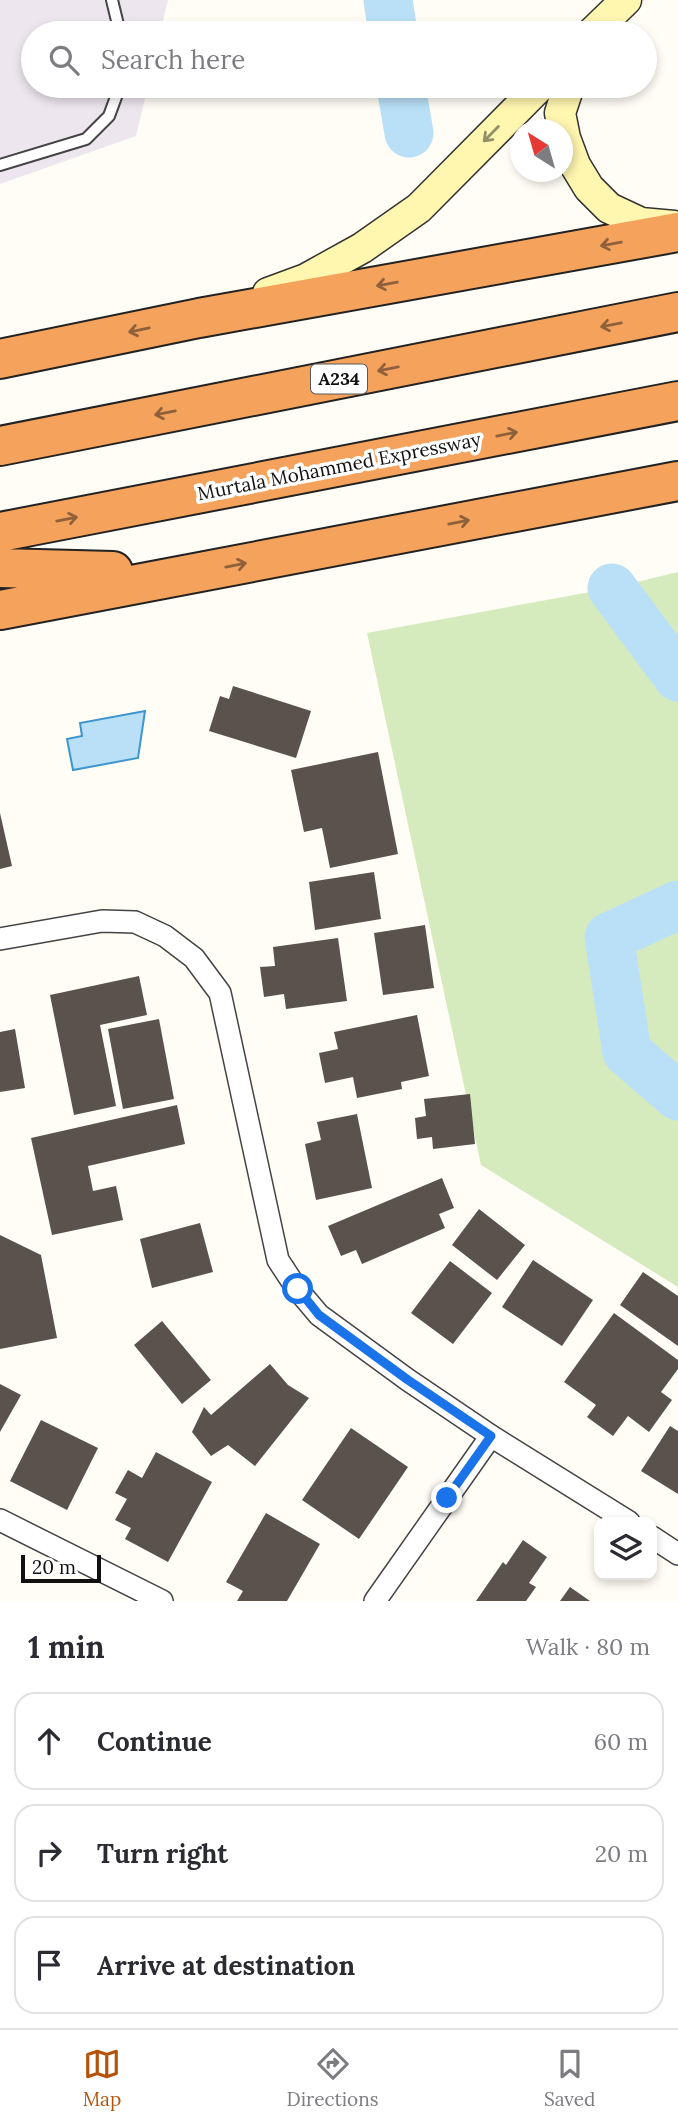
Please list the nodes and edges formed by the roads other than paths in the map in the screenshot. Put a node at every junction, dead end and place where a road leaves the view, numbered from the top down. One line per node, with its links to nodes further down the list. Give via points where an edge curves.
1 (112, 0): 3 (lane)
2 (626, 0): 4 (street)
3 (117, 21)
4 (604, 21)
5 (116, 98): 8 (lane, via 109,116 86,139)
6 (528, 98): 12 (street, one-way to 12, via 419,208 362,248 306,279)
7 (565, 98): 9 (street, via 560,113 565,138 589,188 609,208 641,223)
8 (0, 165)
9 (678, 226)
10 (678, 232): 12 (highway, one-way to 12)
11 (678, 312): 15 (highway, A234, one-way to 15)
12 (199, 318): 13 (highway, one-way to 13)
13 (0, 359)
14 (678, 401): 17 (highway, Murtala Mohammed Expressway, one-way to 14)
15 (0, 446)
16 (678, 481): 19 (highway, one-way to 16)
17 (0, 532)
18 (0, 569): 19 (highway)
19 (190, 573): 20 (highway)
20 (0, 610)
21 (0, 939): 22 (street, via 103,921 135,922 165,936 194,958 220,993 278,1260 319,1315)
22 (491, 1436): 23 (street); 28 (street)
23 (621, 1517)
24 (0, 1520): 27 (street)
25 (657, 1540): 26 (street)
26 (678, 1554)
27 (162, 1601)
28 (374, 1601)

